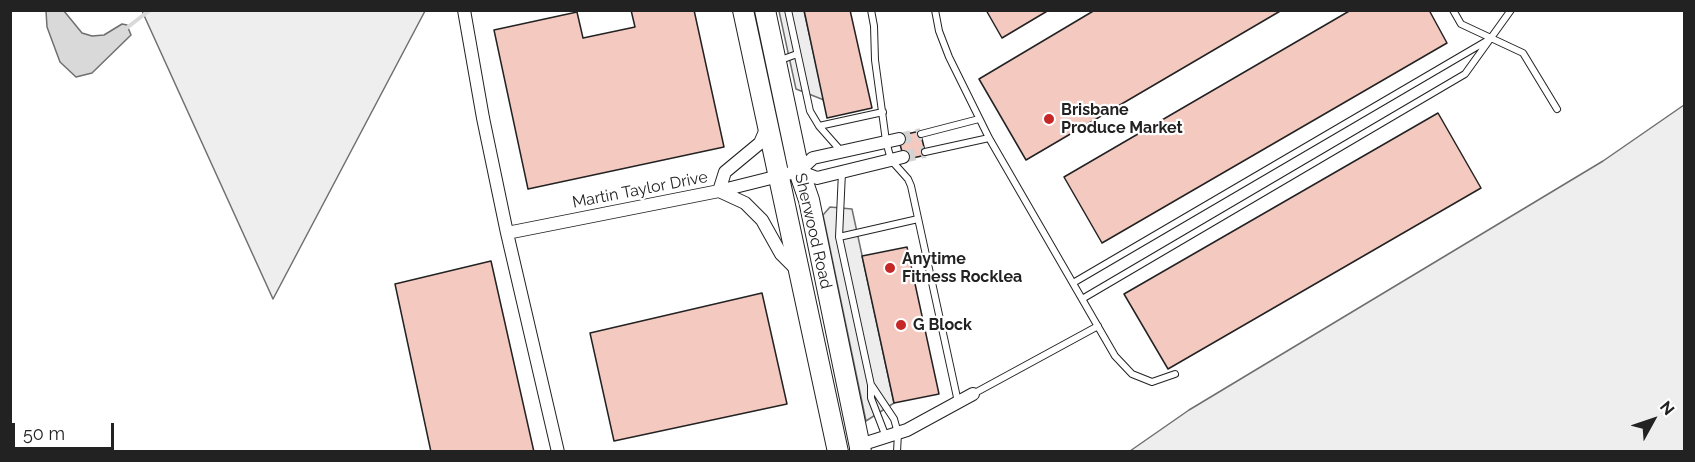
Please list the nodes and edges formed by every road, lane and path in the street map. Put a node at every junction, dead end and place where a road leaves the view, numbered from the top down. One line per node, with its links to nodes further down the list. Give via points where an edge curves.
1 (464, 10): 28 (street)
2 (743, 10): 15 (main road, Sherwood Road)
3 (765, 10): 11 (main road, Sherwood Road)
4 (788, 10): 10 (lane)
5 (872, 10): 13 (lane)
6 (935, 10): 14 (lane, via 949,57)
7 (1453, 10): 9 (lane, via 1461,24)
8 (1511, 10): 9 (lane)
9 (1493, 38): 12 (lane, via 1523,53); 31 (lane); 32 (lane, via 1465,74)
10 (797, 54): 11 (lane); 16 (lane, via 810,111)
11 (776, 62): 23 (main road, Sherwood Road)
12 (1557, 110)
13 (883, 112): 16 (lane); 19 (lane)
14 (980, 119): 17 (lane); 18 (lane)
15 (768, 125): 25 (main road, Sherwood Road); 26 (street, via 760,142 724,172)
16 (819, 126): 20 (lane)
17 (921, 134)
18 (989, 138): 21 (lane); 31 (lane)
19 (893, 140): 20 (street); 22 (lane)
20 (841, 151): 23 (street, via 813,158)
21 (925, 152)
22 (897, 158): 24 (street); 27 (lane, via 908,179)
23 (799, 171): 24 (street, via 817,178); 25 (street, Martin Taylor Drive); 40 (main road, Sherwood Road)
24 (842, 172): 29 (lane)
25 (779, 176): 26 (street, Martin Taylor Drive); 30 (main road, Sherwood Road)
26 (719, 191): 28 (street, Martin Taylor Drive); 30 (street, via 745,203 762,220 781,254)
27 (918, 219): 29 (lane); 37 (lane)
28 (507, 233): 41 (street)
29 (839, 237): 35 (lane)
30 (799, 272): 42 (main road, Sherwood Road)
31 (1073, 283): 32 (lane)
32 (1082, 299): 33 (lane)
33 (1098, 326): 34 (lane, via 1115,356 1132,374 1152,382); 36 (lane)
34 (1175, 374)
35 (871, 385): 38 (lane, via 894,419); 39 (lane)
36 (974, 394): 37 (street)
37 (958, 402): 38 (street)
38 (898, 433): 39 (street); 43 (lane)
39 (886, 438): 40 (street)
40 (858, 449)
41 (558, 452)
42 (838, 452)
43 (897, 452)

